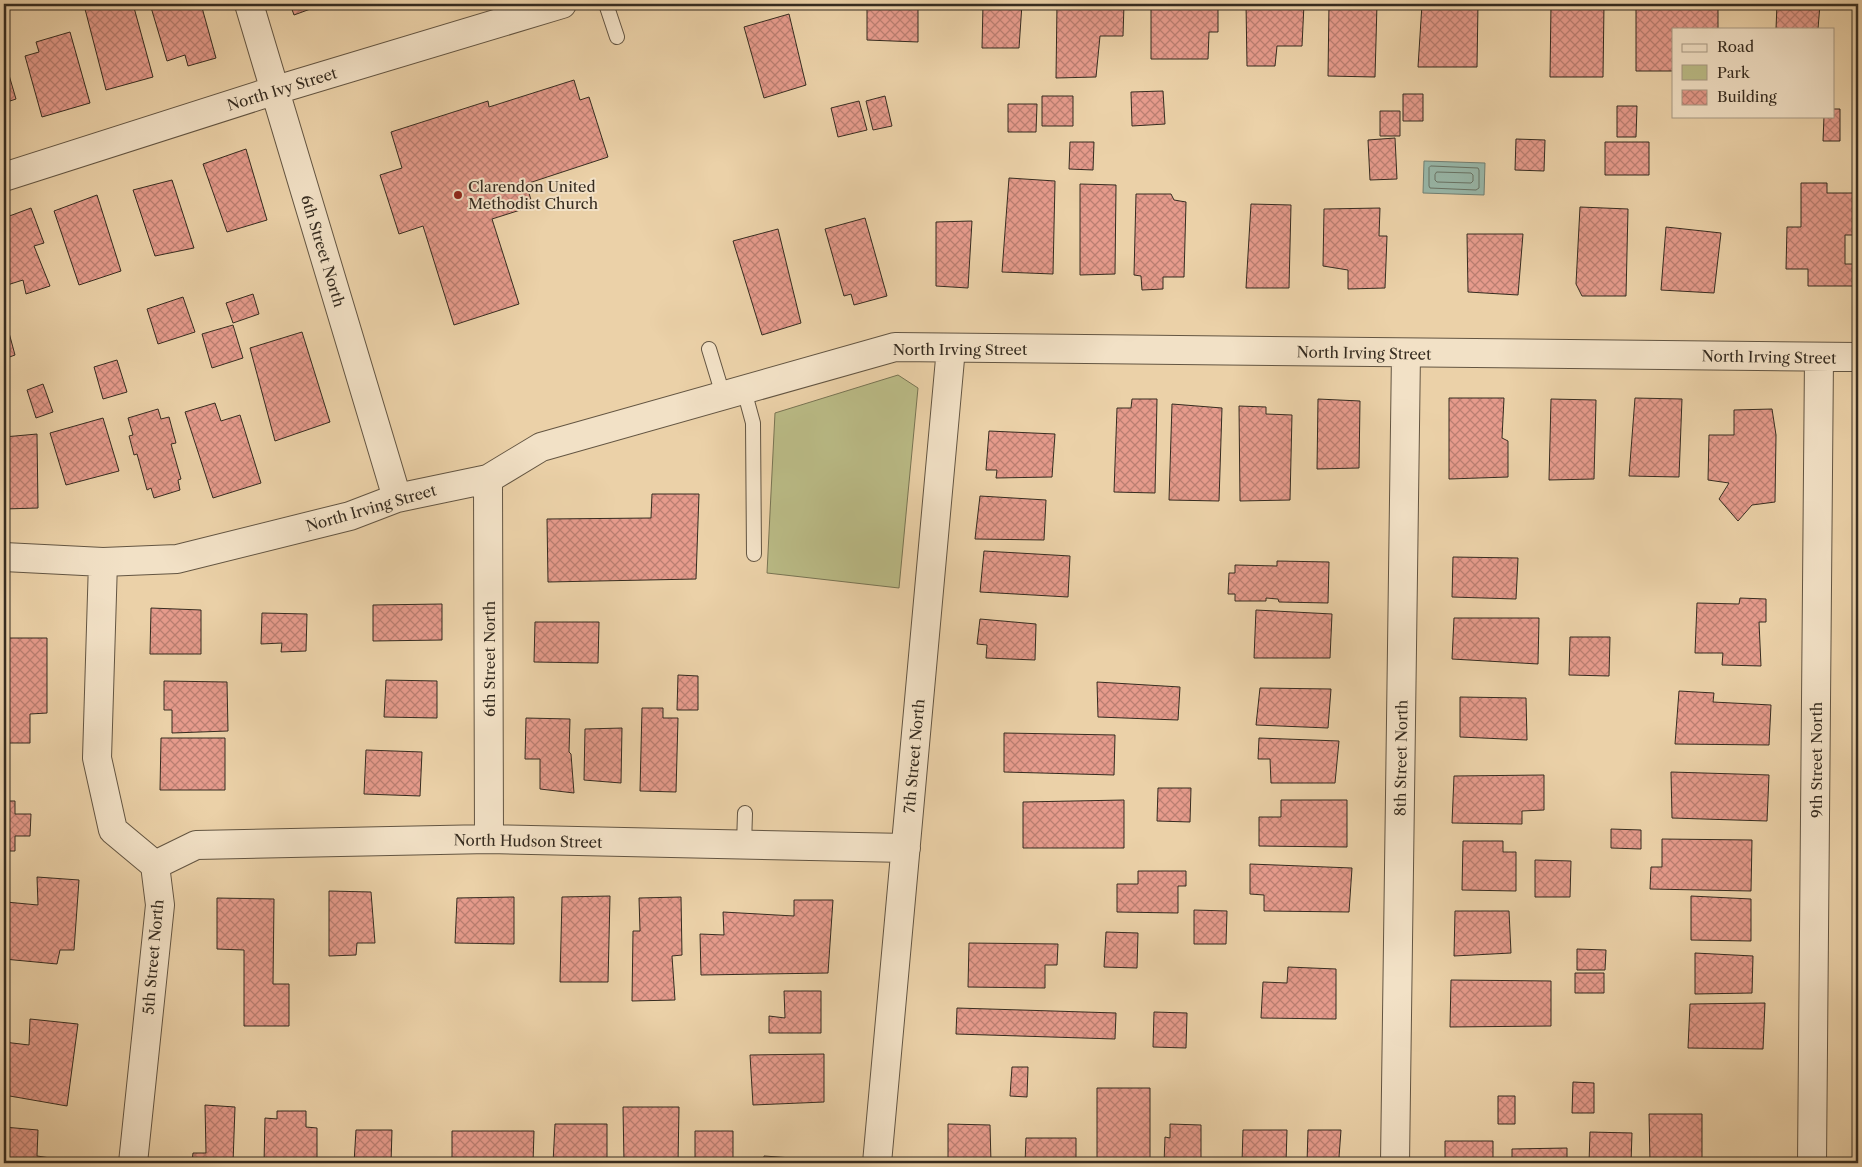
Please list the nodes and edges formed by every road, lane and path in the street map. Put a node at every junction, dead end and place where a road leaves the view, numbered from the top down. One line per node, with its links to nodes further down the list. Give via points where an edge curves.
1 (249, 4): 5 (street, 6th Street North)
2 (562, 4): 5 (street, North Ivy Street)
3 (606, 4): 4 (lane)
4 (617, 37)
5 (276, 90): 6 (street, North Ivy Street); 14 (street, 6th Street North)
6 (4, 177)
7 (709, 348): 12 (lane)
8 (951, 348): 9 (street, North Irving Street); 12 (street, North Irving Street, via 894,347); 21 (street, 7th Street North)
9 (1406, 353): 10 (street, North Irving Street); 25 (street, 8th Street North)
10 (1819, 357): 11 (street, North Irving Street); 26 (street, 9th Street North)
11 (1858, 357)
12 (734, 392): 13 (street, North Irving Street, via 541,447); 15 (lane, via 753,423)
13 (488, 479): 14 (street, North Irving Street); 19 (street, 6th Street North)
14 (397, 498): 17 (street, North Irving Street, via 350,516 178,559)
15 (754, 554)
16 (4, 557): 17 (street, North Irving Street)
17 (104, 562): 22 (street, via 97,758 113,830)
18 (745, 812): 20 (lane)
19 (489, 839): 20 (street, North Hudson Street); 22 (street, North Hudson Street, via 196,846)
20 (744, 845): 21 (street, North Hudson Street)
21 (906, 848): 24 (street, 7th Street North)
22 (155, 865): 23 (street, 5th Street North, via 160,905)
23 (133, 1163)
24 (878, 1163)
25 (1395, 1163)
26 (1812, 1163)

